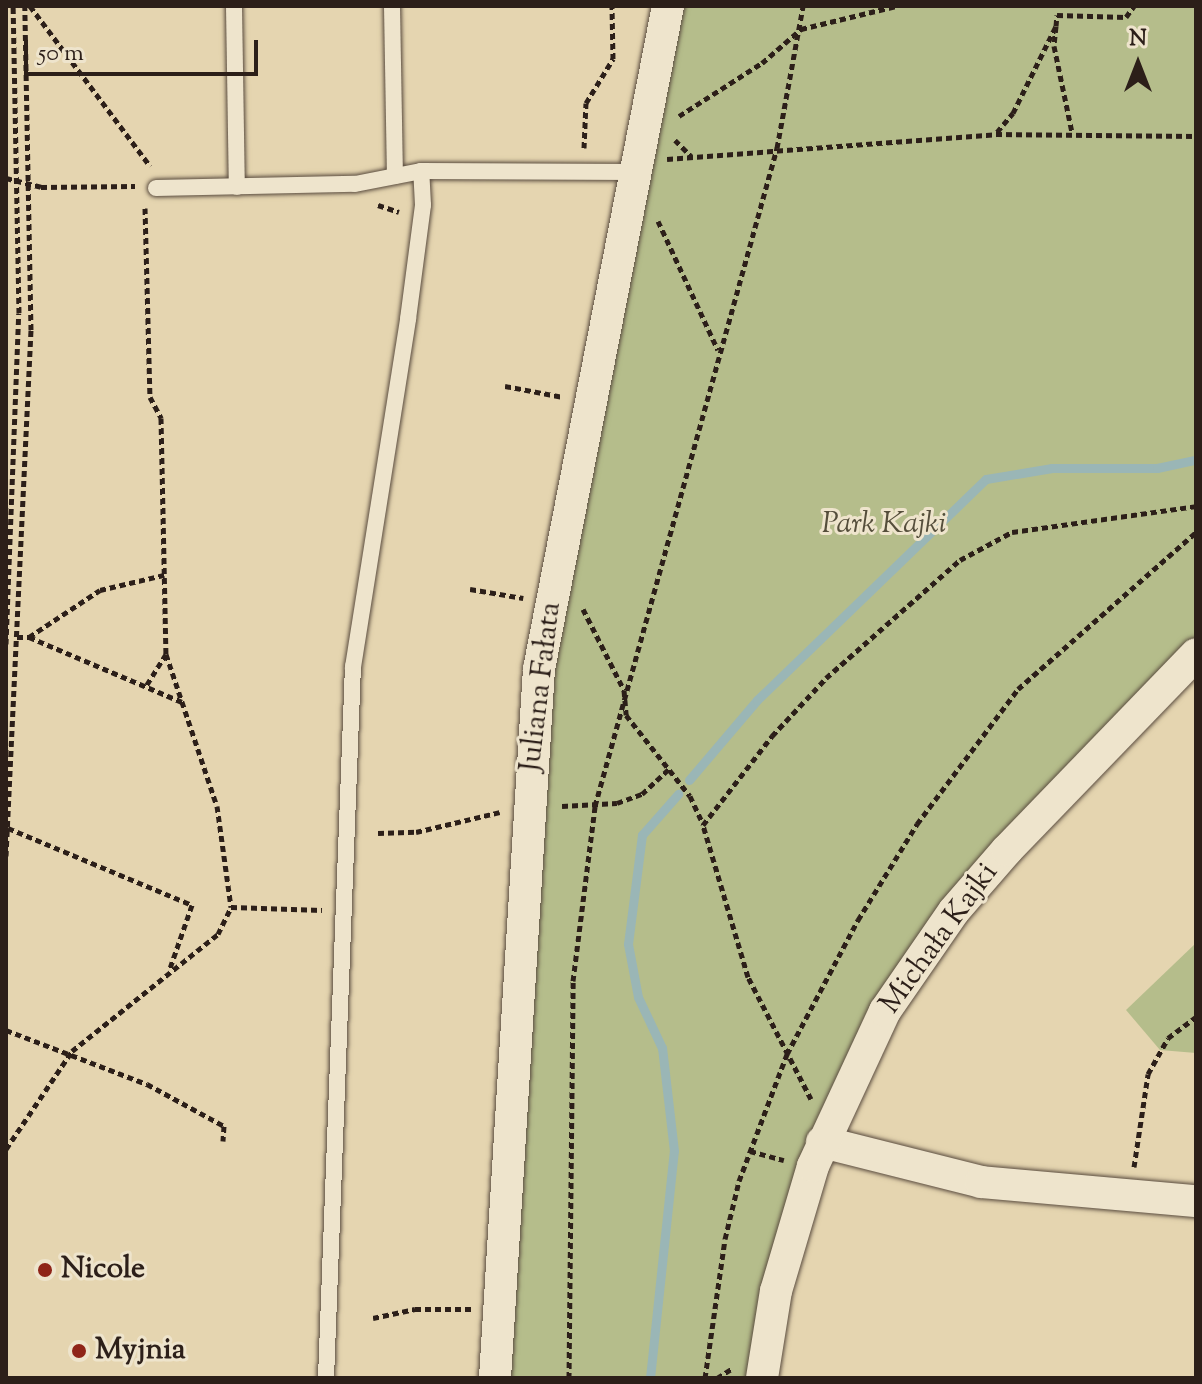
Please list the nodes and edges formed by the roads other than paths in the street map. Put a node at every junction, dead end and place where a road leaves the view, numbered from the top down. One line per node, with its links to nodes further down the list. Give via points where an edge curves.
1 (234, 6): 8 (lane)
2 (392, 6): 6 (lane)
3 (668, 6): 5 (street, Juliana Fałata)
4 (421, 171): 5 (lane); 6 (lane); 12 (lane, via 423,205 408,319 353,667)
5 (635, 172): 13 (street, Juliana Fałata, via 535,710)
6 (395, 176): 8 (lane, via 355,184)
7 (150, 185): 8 (lane)
8 (237, 187)
9 (1196, 654): 10 (street, Michała Kajki, via 954,911 885,1011)
10 (824, 1136): 11 (street, via 981,1182); 14 (street, Michała Kajki, via 776,1291)
11 (1196, 1201)
12 (326, 1378)
13 (495, 1378)
14 (762, 1378)

